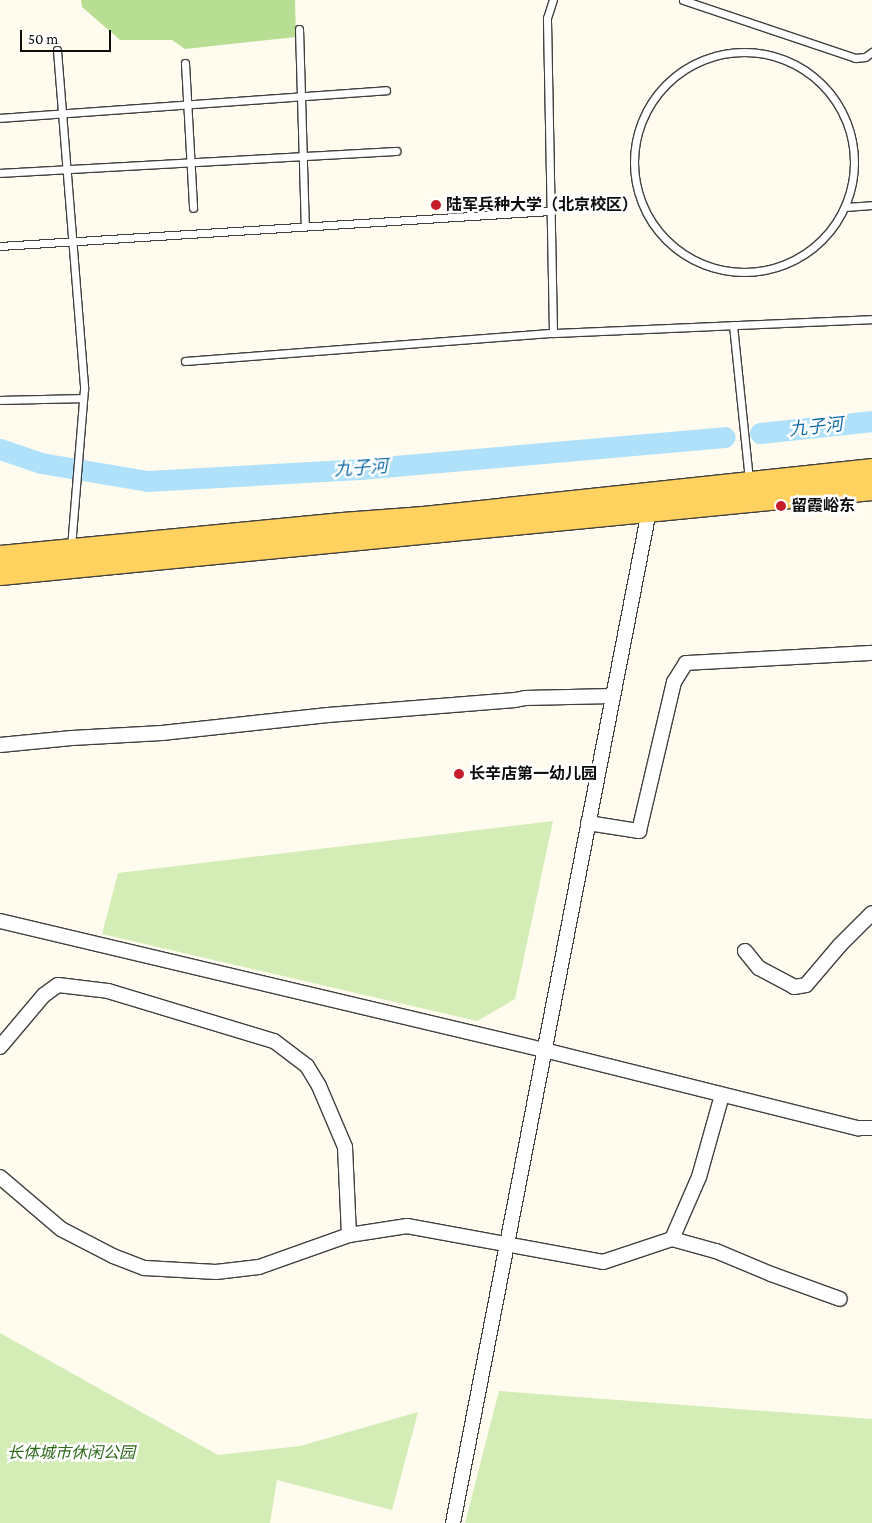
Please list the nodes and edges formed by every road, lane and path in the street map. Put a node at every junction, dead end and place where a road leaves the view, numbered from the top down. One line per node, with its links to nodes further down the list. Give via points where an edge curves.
1 (553, 0): 20 (lane, via 546,18)
2 (683, 0): 5 (lane, via 856,58)
3 (300, 29): 8 (lane)
4 (57, 50): 10 (lane)
5 (872, 52)
6 (185, 63): 9 (lane)
7 (386, 90): 8 (lane)
8 (301, 96): 9 (lane); 13 (lane)
9 (187, 104): 10 (lane); 14 (lane)
10 (62, 114): 11 (lane); 15 (lane)
11 (0, 118)
12 (396, 151): 13 (lane)
13 (303, 156): 14 (lane); 21 (lane)
14 (191, 162): 15 (lane); 19 (lane)
15 (67, 169): 16 (lane); 22 (lane)
16 (0, 173)
17 (872, 205): 18 (lane)
18 (845, 207): 18 (lane, via 825,238 795,261 759,273 721,271 686,258 658,234 639,201 633,164 638,128 655,97 680,72 712,56 748,52 783,58 814,76 838,103 852,136 854,172)
19 (193, 208)
20 (550, 211): 21 (lane); 26 (lane)
21 (305, 226): 22 (lane)
22 (72, 240): 23 (lane); 28 (lane)
23 (0, 246)
24 (872, 319): 25 (lane)
25 (733, 325): 26 (lane); 31 (lane)
26 (553, 333): 27 (lane)
27 (185, 361)
28 (83, 398): 29 (lane); 34 (lane)
29 (0, 400)
30 (872, 470): 31 (main road)
31 (749, 482): 34 (main road, via 423,518)
32 (872, 489): 33 (main road)
33 (649, 511): 36 (main road); 38 (street)
34 (71, 550): 35 (main road)
35 (0, 556)
36 (0, 574)
37 (872, 653): 40 (street, via 686,663 674,682 639,831)
38 (613, 696): 39 (street, via 525,698); 40 (street)
39 (0, 745)
40 (588, 823): 45 (street)
41 (872, 913): 43 (street, via 806,985 794,987 759,968)
42 (0, 921): 45 (street)
43 (745, 951)
44 (0, 1047): 49 (street, via 44,995 58,985 108,991 274,1041 307,1066 320,1086 346,1147)
45 (544, 1050): 46 (street); 51 (street)
46 (722, 1094): 47 (street, via 858,1128); 50 (street, via 699,1177)
47 (872, 1128)
48 (0, 1177): 49 (street, via 61,1229 113,1256 145,1268 216,1272 259,1267)
49 (349, 1235): 51 (street, via 407,1226)
50 (672, 1239): 51 (street, via 603,1262); 52 (street, via 716,1251)
51 (506, 1245): 53 (street)
52 (840, 1300)
53 (453, 1523)

